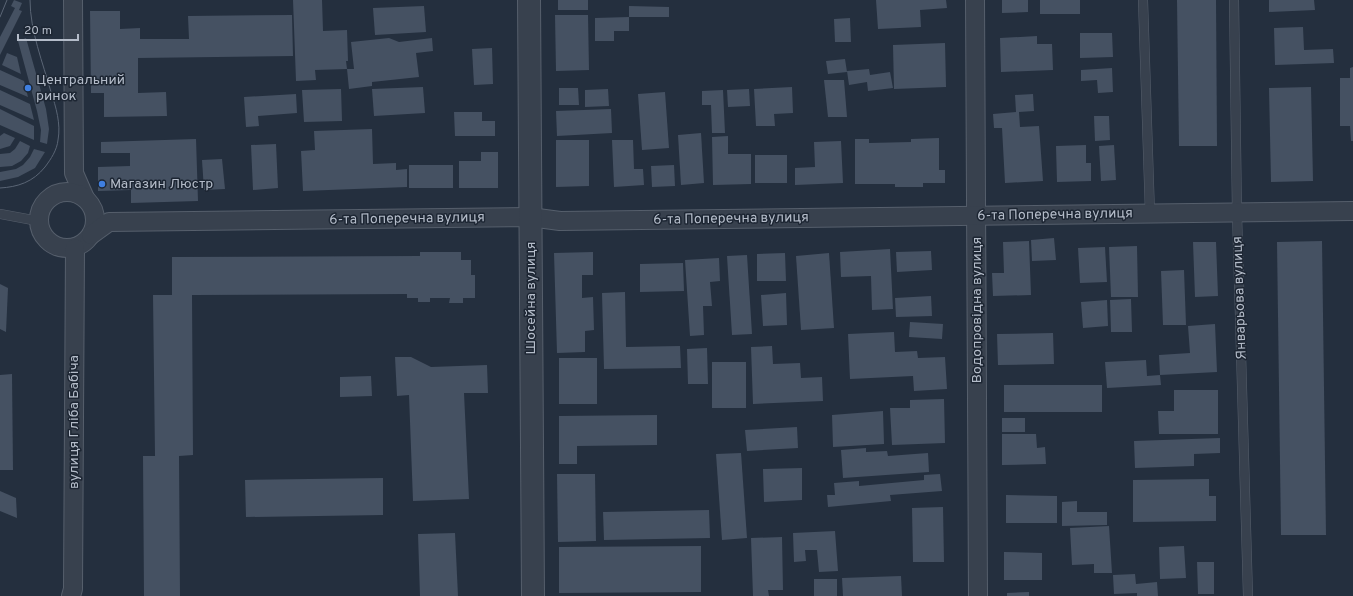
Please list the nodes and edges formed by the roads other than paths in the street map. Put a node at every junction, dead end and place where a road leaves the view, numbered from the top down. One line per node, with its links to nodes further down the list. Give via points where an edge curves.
1 (74, 0): 6 (street)
2 (529, 0): 14 (street, Шосейна вулиця)
3 (975, 0): 13 (street, Водопровідна вулиця)
4 (1143, 0): 12 (lane)
5 (1234, 0): 10 (lane, Январьова вулиця)
6 (74, 173): 7 (street); 8 (street)
7 (57, 193): 8 (street, via 75,194); 15 (street, via 43,204)
8 (88, 202): 16 (street); 17 (street, via 95,217)
9 (1353, 211): 10 (street, 6-та Поперечна вулиця)
10 (1237, 213): 12 (street, 6-та Поперечна вулиця); 22 (lane, Январьова вулиця)
11 (0, 214): 15 (lane)
12 (1150, 214): 13 (street, 6-та Поперечна вулиця)
13 (976, 216): 14 (street, 6-та Поперечна вулиця, via 560,221); 21 (street, Водопровідна вулиця)
14 (530, 217): 16 (street, 6-та Поперечна вулиця); 20 (street, Шосейна вулиця)
15 (38, 221): 18 (street, via 47,240 56,246)
16 (109, 222): 17 (street)
17 (91, 235): 18 (street)
18 (75, 248): 19 (street, вулиця Гліба Бабіча)
19 (71, 596)
20 (533, 596)
21 (978, 596)
22 (1248, 596)

